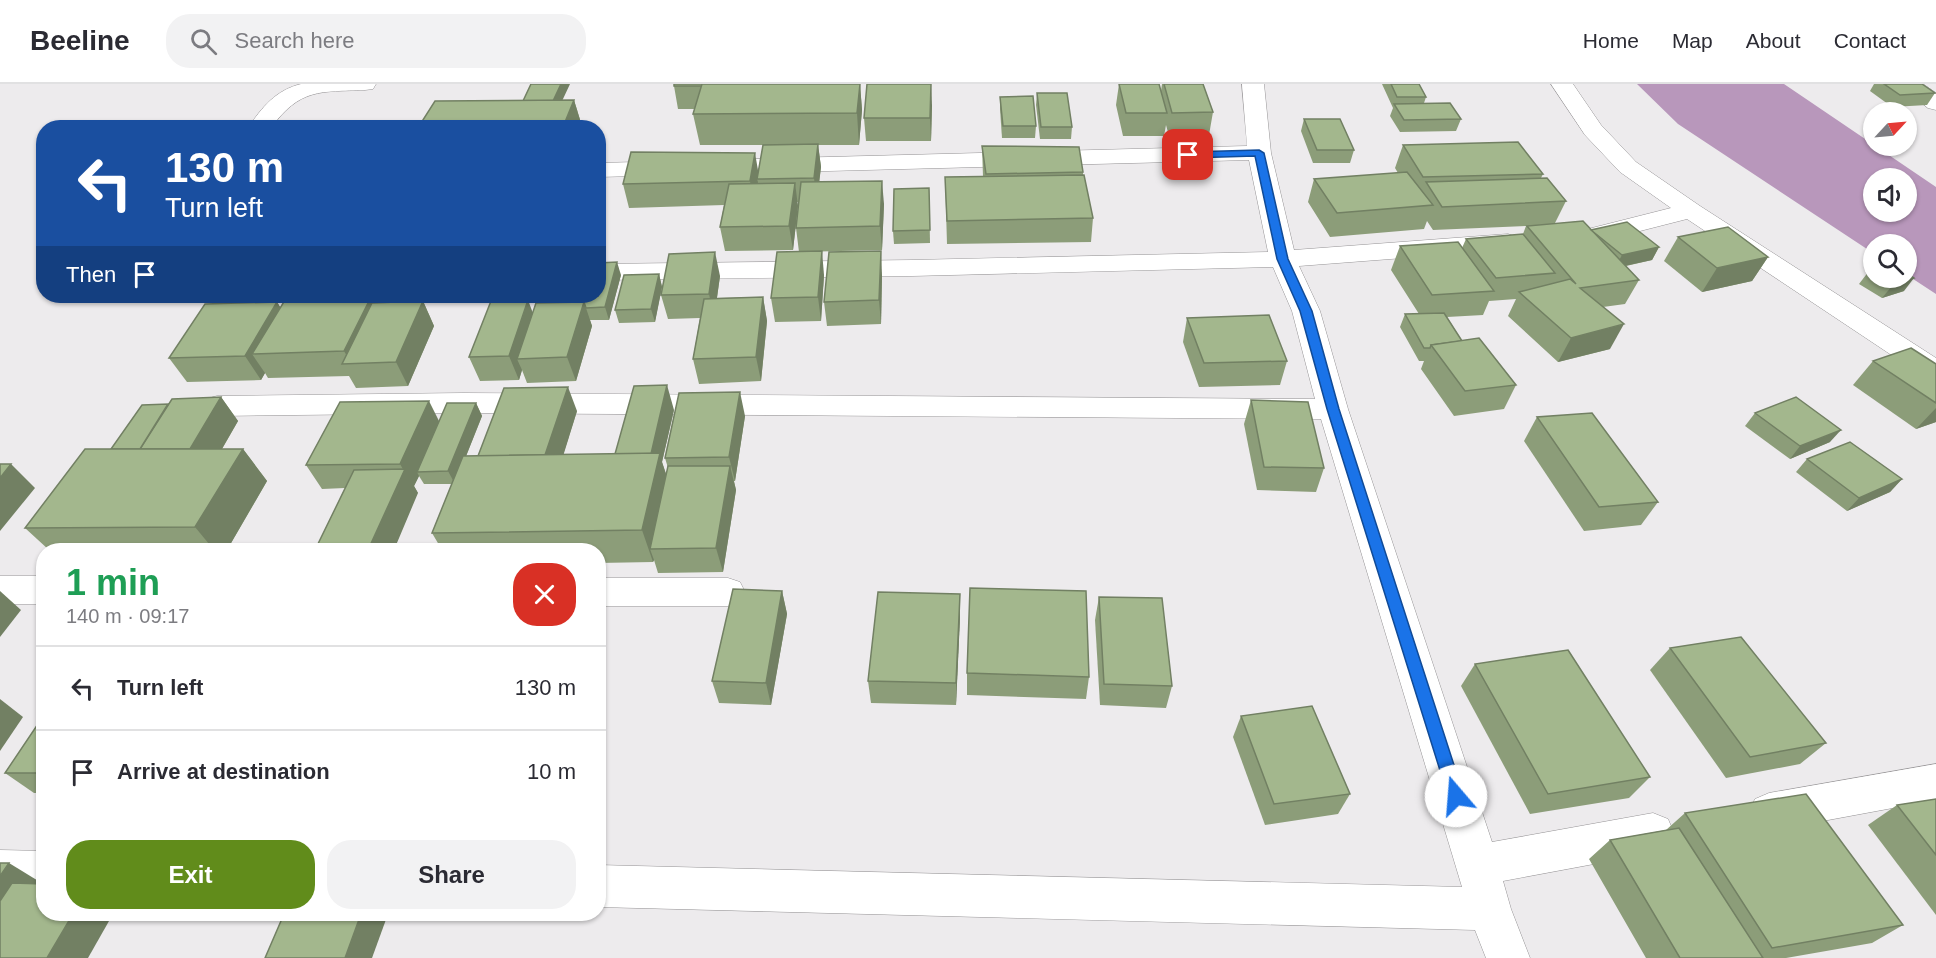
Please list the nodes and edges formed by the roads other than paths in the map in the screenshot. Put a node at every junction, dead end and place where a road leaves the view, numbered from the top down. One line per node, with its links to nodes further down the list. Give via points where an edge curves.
1 (365, 84): 6 (street, via 297,92 284,99)
2 (1253, 84): 7 (street)
3 (1562, 84): 9 (street, via 1593,130 1628,167)
4 (1909, 84): 5 (street)
5 (1936, 103)
6 (266, 120)
7 (1259, 153): 8 (street); 12 (street)
8 (606, 170)
9 (1691, 212): 10 (street, via 1593,236); 14 (street)
10 (1569, 238)
11 (1533, 241): 12 (street)
12 (1283, 259): 13 (street); 16 (street, via 1306,311)
13 (606, 272)
14 (1936, 371)
15 (217, 406): 16 (street, via 475,403)
16 (1333, 409): 24 (street)
17 (0, 590): 18 (street)
18 (36, 590)
19 (606, 592): 20 (street)
20 (728, 592)
21 (1936, 782): 22 (street)
22 (1736, 818)
23 (1689, 827): 24 (street)
24 (1478, 865): 28 (street)
25 (0, 871): 26 (street)
26 (36, 872)
27 (606, 886): 28 (street)
28 (1489, 909): 29 (street)
29 (1508, 958)

